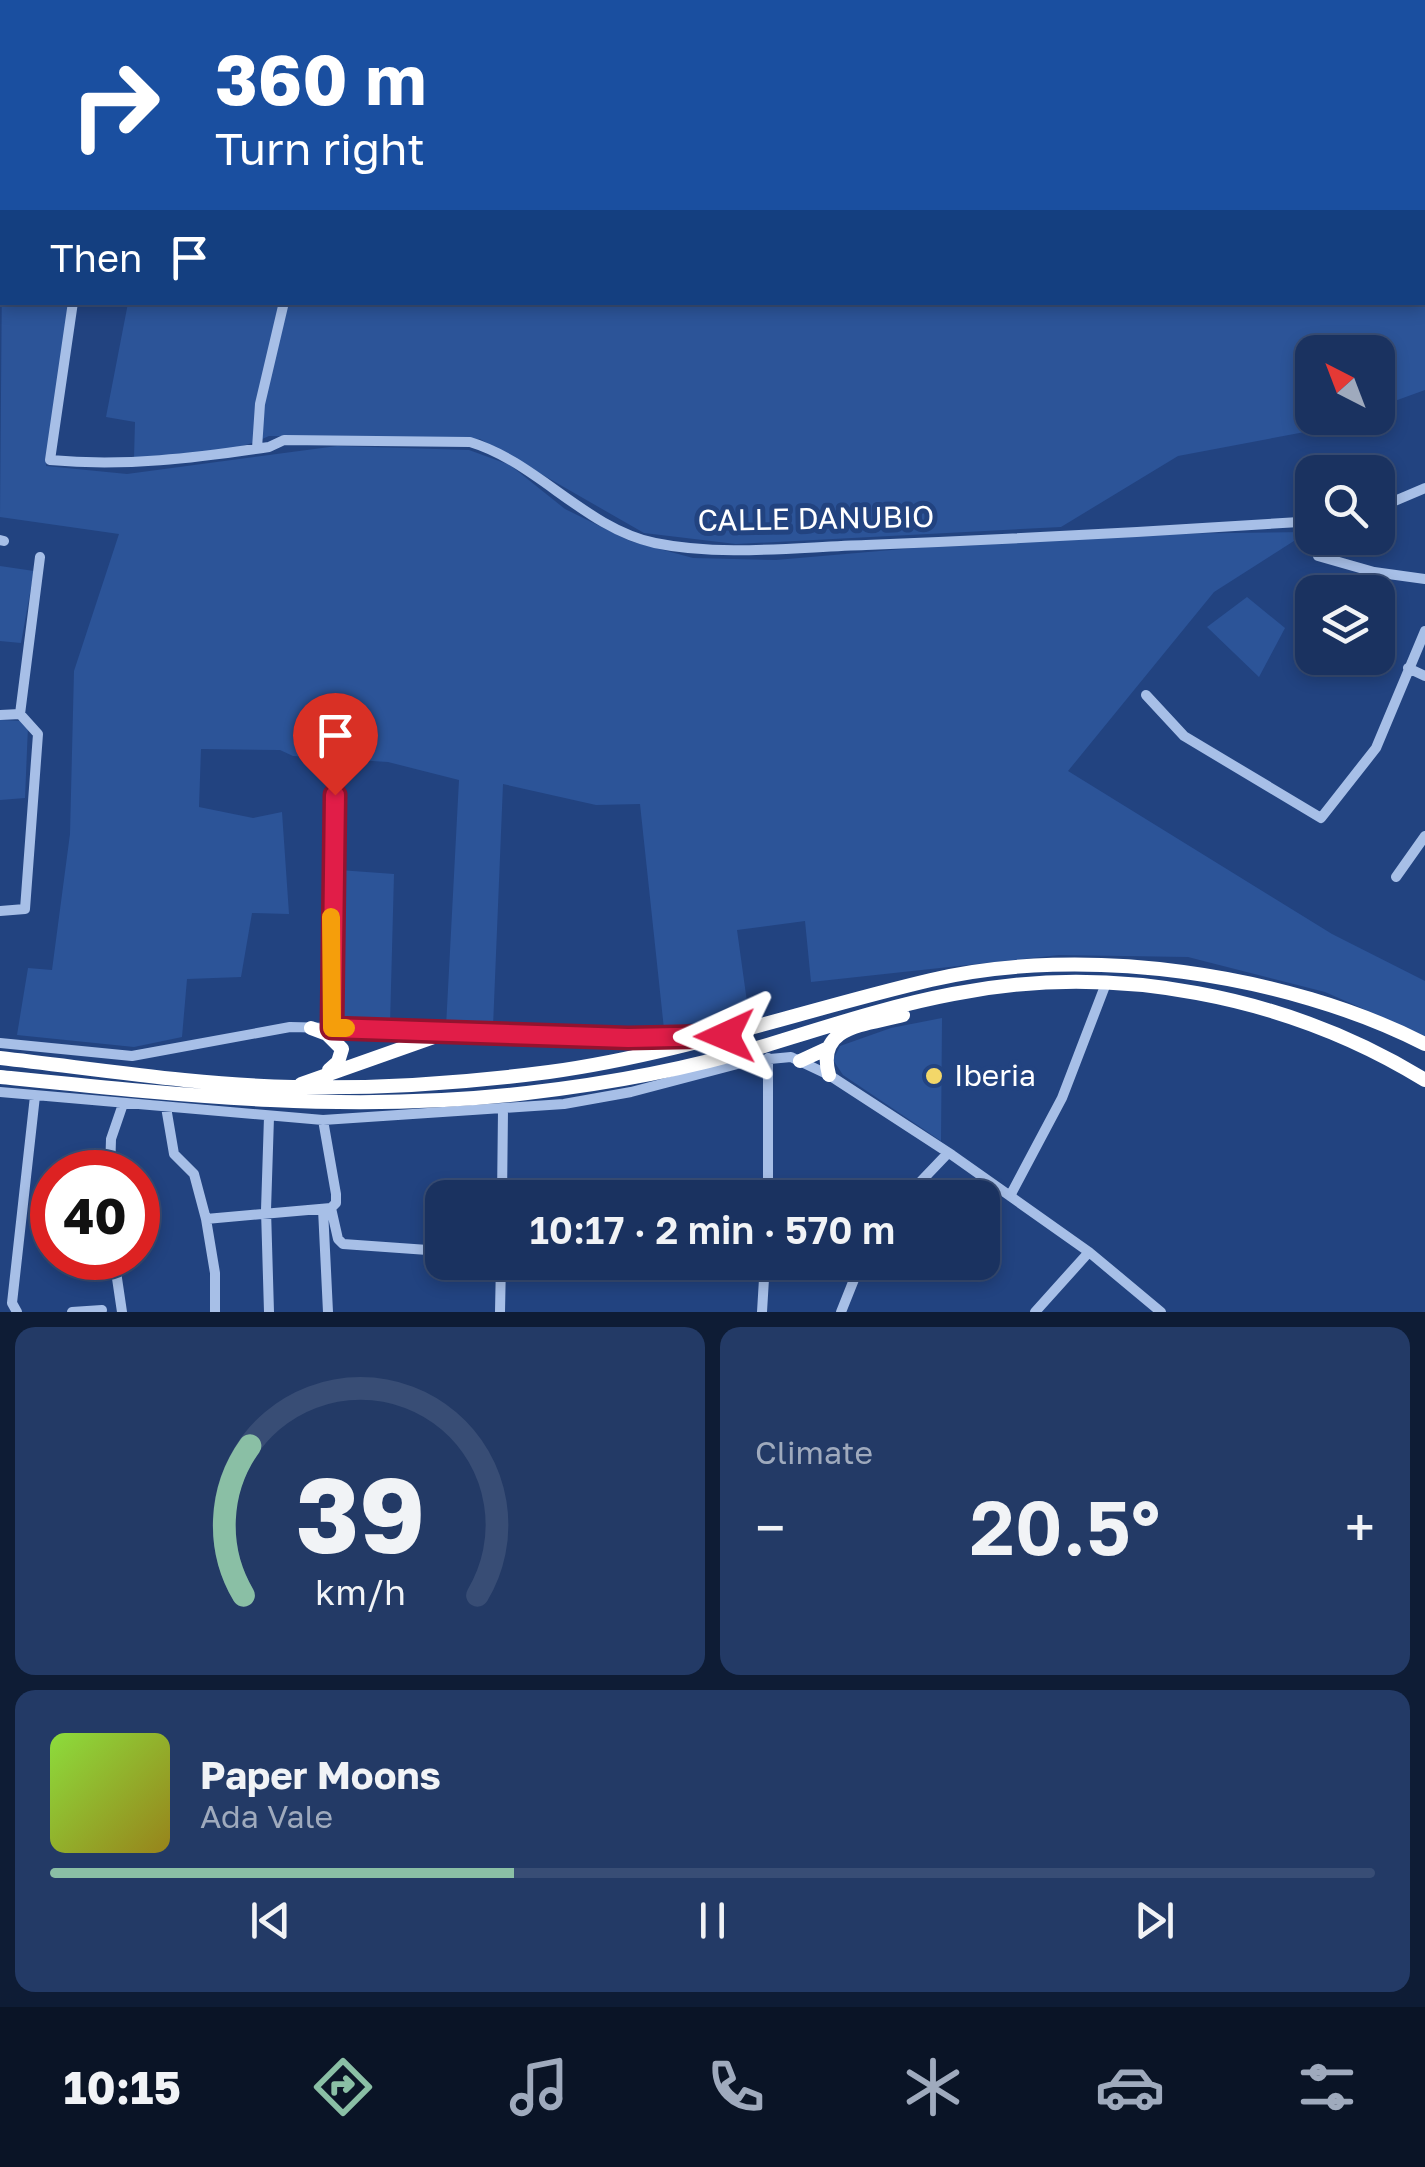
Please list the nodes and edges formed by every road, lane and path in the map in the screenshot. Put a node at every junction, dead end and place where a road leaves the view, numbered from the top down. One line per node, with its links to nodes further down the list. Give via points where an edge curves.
1 (73, 305): 3 (street, CALLE DANUBIO, via 50,460 158,463)
2 (283, 305): 3 (street, via 260,404)
3 (257, 448): 6 (street, CALLE DANUBIO, via 284,440 470,442 496,450 594,516 651,542 709,550)
4 (1425, 488): 5 (street)
5 (1395, 501)
6 (1295, 523)
7 (1318, 556): 9 (street)
8 (40, 557): 15 (street)
9 (1425, 578)
10 (1425, 632): 11 (street)
11 (1408, 668): 12 (street); 13 (street, via 1376,748 1321,818 1184,736)
12 (1425, 676)
13 (1146, 695)
14 (0, 714): 15 (street)
15 (20, 714): 19 (street, via 38,734 25,910)
16 (335, 795): 23 (street)
17 (1425, 836): 18 (street)
18 (1396, 877)
19 (0, 910)
20 (1059, 984): 21 (highway); 28 (highway, via 958,1000 840,1032); 33 (highway, via 955,993 668,1070 443,1101 293,1103)
21 (1105, 986): 35 (highway, via 1214,995 1290,1015); 49 (street, via 1062,1098)
22 (311, 1028): 23 (street); 26 (street, via 268,1029 132,1056); 34 (highway, via 342,1049 338,1062)
23 (332, 1028): 24 (street)
24 (451, 1031): 25 (street); 34 (highway)
25 (725, 1036): 27 (highway, via 934,979 1098,965 1269,990); 36 (highway, via 548,1072 422,1085)
26 (0, 1043)
27 (1425, 1044)
28 (826, 1048): 31 (highway); 32 (highway)
29 (0, 1058): 36 (highway)
30 (768, 1058): 31 (street); 41 (street, via 632,1092); 47 (street)
31 (800, 1061): 32 (street)
32 (829, 1076): 45 (street)
33 (0, 1077)
34 (318, 1077): 36 (highway)
35 (1425, 1080)
36 (291, 1087)
37 (0, 1092): 38 (street)
38 (35, 1096): 39 (street); 61 (street, via 12,1302)
39 (123, 1104): 40 (street); 44 (street)
40 (166, 1107): 42 (street); 52 (street, via 174,1154 194,1174)
41 (503, 1110): 43 (street); 46 (street)
42 (269, 1117): 43 (street); 51 (street)
43 (324, 1120): 50 (street, via 336,1194)
44 (111, 1150)
45 (948, 1153): 48 (street); 49 (street)
46 (502, 1180)
47 (768, 1180)
48 (922, 1180)
49 (1010, 1196): 54 (street)
50 (327, 1208): 51 (street); 53 (street, via 343,1244); 66 (street)
51 (266, 1210): 52 (street); 65 (street)
52 (206, 1218): 64 (street)
53 (425, 1250)
54 (1089, 1252): 60 (street); 70 (street)
55 (117, 1280): 63 (street)
56 (500, 1280): 67 (street)
57 (764, 1280): 68 (street)
58 (854, 1280): 69 (street)
59 (102, 1310): 62 (street)
60 (1154, 1310)
61 (17, 1312)
62 (72, 1312)
63 (122, 1312)
64 (215, 1312)
65 (270, 1312)
66 (328, 1312)
67 (500, 1312)
68 (762, 1312)
69 (841, 1312)
70 (1035, 1312)

